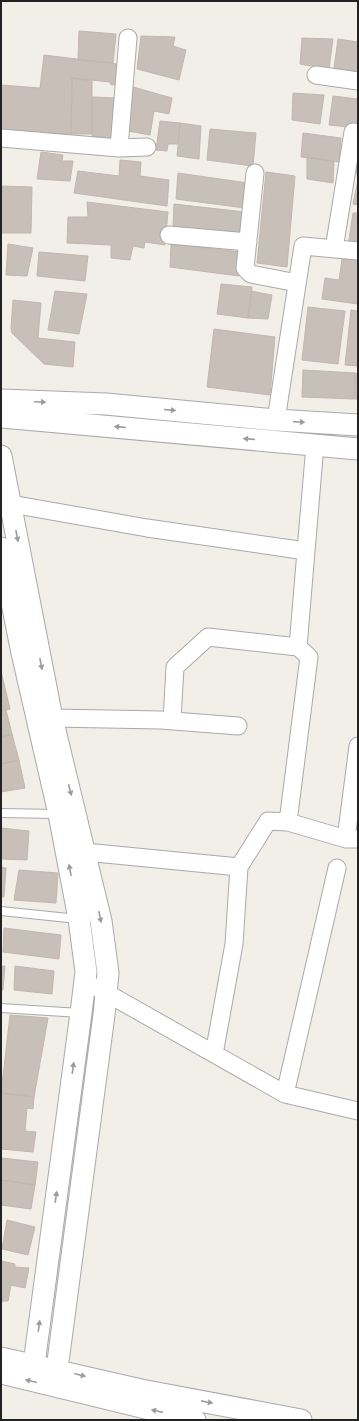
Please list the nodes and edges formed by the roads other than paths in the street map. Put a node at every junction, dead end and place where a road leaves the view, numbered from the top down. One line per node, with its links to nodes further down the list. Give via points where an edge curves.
1 (128, 38): 7 (street)
2 (316, 75): 3 (street)
3 (358, 82)
4 (353, 132): 11 (street)
5 (1, 138): 7 (street)
6 (147, 147): 7 (street)
7 (119, 148)
8 (254, 173): 10 (street)
9 (169, 235): 10 (street)
10 (248, 242): 13 (street, via 245,268 251,274)
11 (334, 249): 12 (street); 13 (street, via 303,246)
12 (358, 251)
13 (297, 283): 15 (street)
14 (1, 410): 15 (street, one-way to 15, via 106,404); 17 (street, one-way to 14)
15 (276, 420): 16 (street, one-way to 16)
16 (358, 425)
17 (315, 445): 18 (street); 22 (street)
18 (358, 449)
19 (1, 456): 20 (street)
20 (11, 504): 22 (street, via 147,528); 24 (street, one-way to 24)
21 (1, 548): 29 (street, via 22,653)
22 (306, 550): 23 (street)
23 (298, 647): 25 (street, via 208,637 175,667); 30 (street, via 309,657)
24 (52, 718): 25 (street); 29 (street, one-way to 29)
25 (172, 720): 26 (street)
26 (238, 726)
27 (358, 746): 31 (street)
28 (1, 813): 29 (lane)
29 (68, 814): 32 (street); 36 (street, one-way to 29)
30 (288, 822): 31 (street); 33 (street, via 268,821)
31 (352, 839)
32 (85, 852): 33 (street); 38 (street, one-way to 38, via 101,921 108,973)
33 (239, 867): 41 (street, via 234,944)
34 (337, 868): 42 (street)
35 (1, 911): 36 (lane)
36 (79, 919): 37 (street, via 86,963)
37 (84, 982): 38 (street); 40 (street)
38 (107, 992): 41 (street); 46 (street)
39 (1, 1008): 40 (lane)
40 (81, 1013): 45 (street, one-way to 40)
41 (214, 1054): 42 (street)
42 (285, 1094): 43 (street)
43 (358, 1111)
44 (1, 1358): 45 (street)
45 (34, 1364): 46 (street)
46 (57, 1369): 49 (street, one-way to 49, via 141,1390)
47 (1, 1373): 48 (street, one-way to 47)
48 (195, 1420)
49 (301, 1420)

